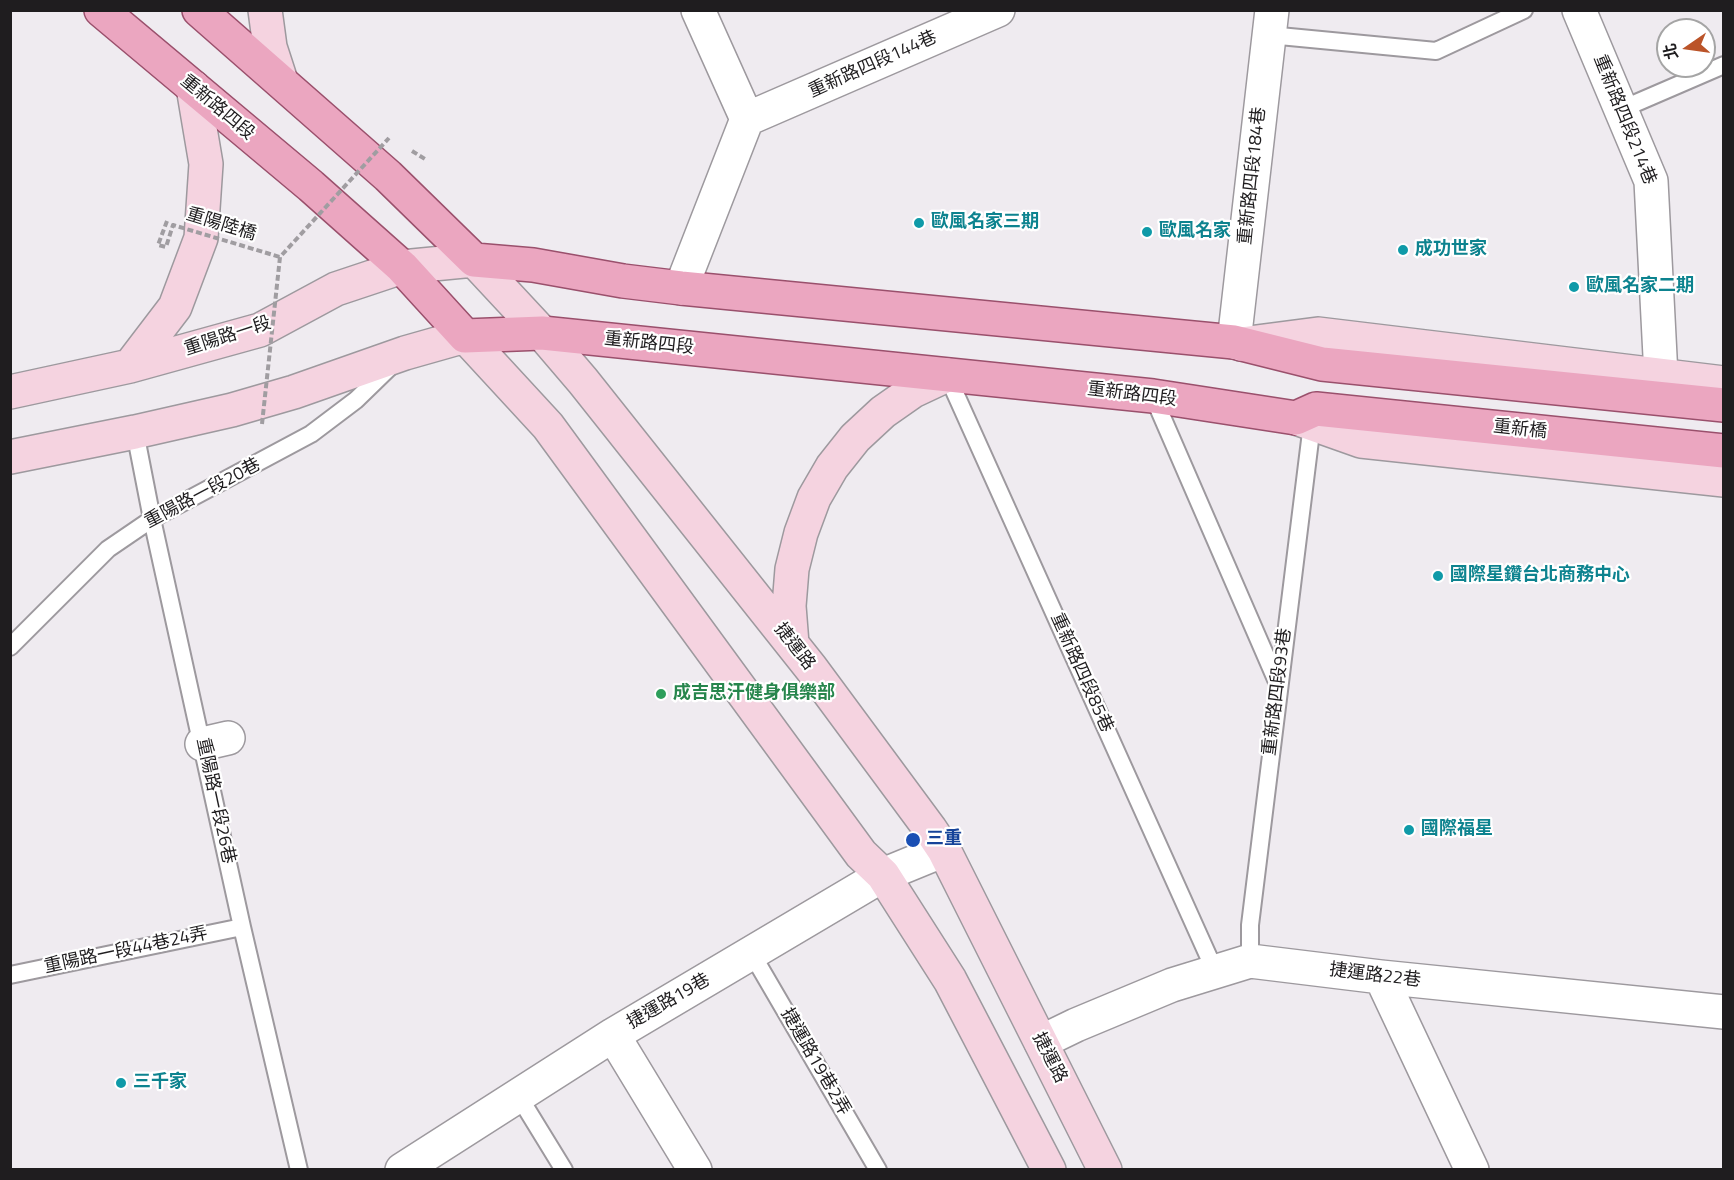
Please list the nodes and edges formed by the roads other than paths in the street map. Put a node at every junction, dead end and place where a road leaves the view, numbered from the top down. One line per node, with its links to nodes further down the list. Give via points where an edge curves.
1 (101, 10): 12 (main road, 重新路四段)
2 (198, 10): 11 (main road)
3 (265, 10): 11 (street, via 270,47)
4 (698, 10): 14 (street)
5 (998, 10): 8 (street, 重新路四段144巷)
6 (1524, 10): 9 (lane, via 1436,51)
7 (1579, 10): 13 (street, 重新路四段214巷)
8 (954, 19): 14 (street, 重新路四段144巷)
9 (1271, 23): 20 (street, 重新路四段184巷)
10 (1724, 64): 13 (lane)
11 (281, 81): 15 (main road, via 388,176)
12 (193, 87): 16 (main road, 重新路四段); 22 (street, via 206,164 201,238 175,308)
13 (1622, 109): 24 (street, 重新路四段214巷, via 1652,181)
14 (747, 120): 17 (street)
15 (474, 260): 16 (street, 重陽路一段); 17 (main road); 18 (street, 捷運路)
16 (402, 267): 19 (main road, 重新路四段); 22 (street, 重陽路一段, via 336,289 260,330)
17 (681, 288): 20 (main road)
18 (542, 333): 19 (main road, 重新路四段); 23 (main road, 重新路四段); 35 (street, 捷運路)
19 (465, 336): 21 (street); 39 (street, via 548,426 854,844)
20 (1238, 343): 24 (street, via 1318,334); 28 (main road, via 1322,364)
21 (405, 353): 30 (street, via 294,392); 34 (lane, 重陽路一段20巷, via 356,400 311,434)
22 (130, 366): 26 (street, 重陽路一段)
23 (946, 375): 27 (main road, 重新路四段); 35 (street, via 913,391 855,438 814,498 792,570); 43 (lane, 重新路四段85巷)
24 (1661, 376): 25 (street)
25 (1724, 383)
26 (10, 392)
27 (1153, 396): 29 (main road, 重新路四段); 37 (lane)
28 (1724, 405)
29 (1308, 417): 31 (main road, 重新橋); 33 (street, via 1361,441); 37 (lane, 重新路四段93巷)
30 (135, 432): 32 (street); 34 (lane, 重陽路一段26巷)
31 (1724, 451)
32 (10, 457)
33 (1724, 480)
34 (152, 519): 36 (lane, 重陽路一段20巷, via 108,549); 40 (lane, 重陽路一段26巷, via 215,741)
35 (792, 644): 38 (street, 捷運路)
36 (10, 646)
37 (1279, 685): 42 (lane, 重新路四段93巷, via 1250,925)
38 (944, 850): 39 (street, 捷運路19巷); 48 (street, 捷運路)
39 (883, 875): 41 (street, 捷運路19巷); 57 (street, via 950,980)
40 (242, 927): 44 (lane, 重陽路一段44巷24弄); 52 (lane, 重陽路一段26巷)
41 (752, 954): 47 (street, 捷運路19巷); 56 (lane, 捷運路19巷2弄)
42 (1250, 961): 43 (street, 捷運路22巷); 45 (street, 捷運路22巷)
43 (1215, 971): 48 (street, 捷運路22巷, via 1172,985)
44 (10, 975)
45 (1381, 977): 46 (street, 捷運路22巷); 58 (street)
46 (1724, 1012)
47 (613, 1035): 49 (street, 捷運路19巷); 55 (street)
48 (1041, 1042): 51 (street, 捷運路)
49 (518, 1095): 50 (street, 捷運路19巷); 54 (lane)
50 (440, 1159): 53 (street, 捷運路19巷)
51 (1100, 1168)
52 (298, 1170)
53 (402, 1170)
54 (564, 1170)
55 (695, 1170)
56 (878, 1170)
57 (1048, 1170)
58 (1472, 1170)

